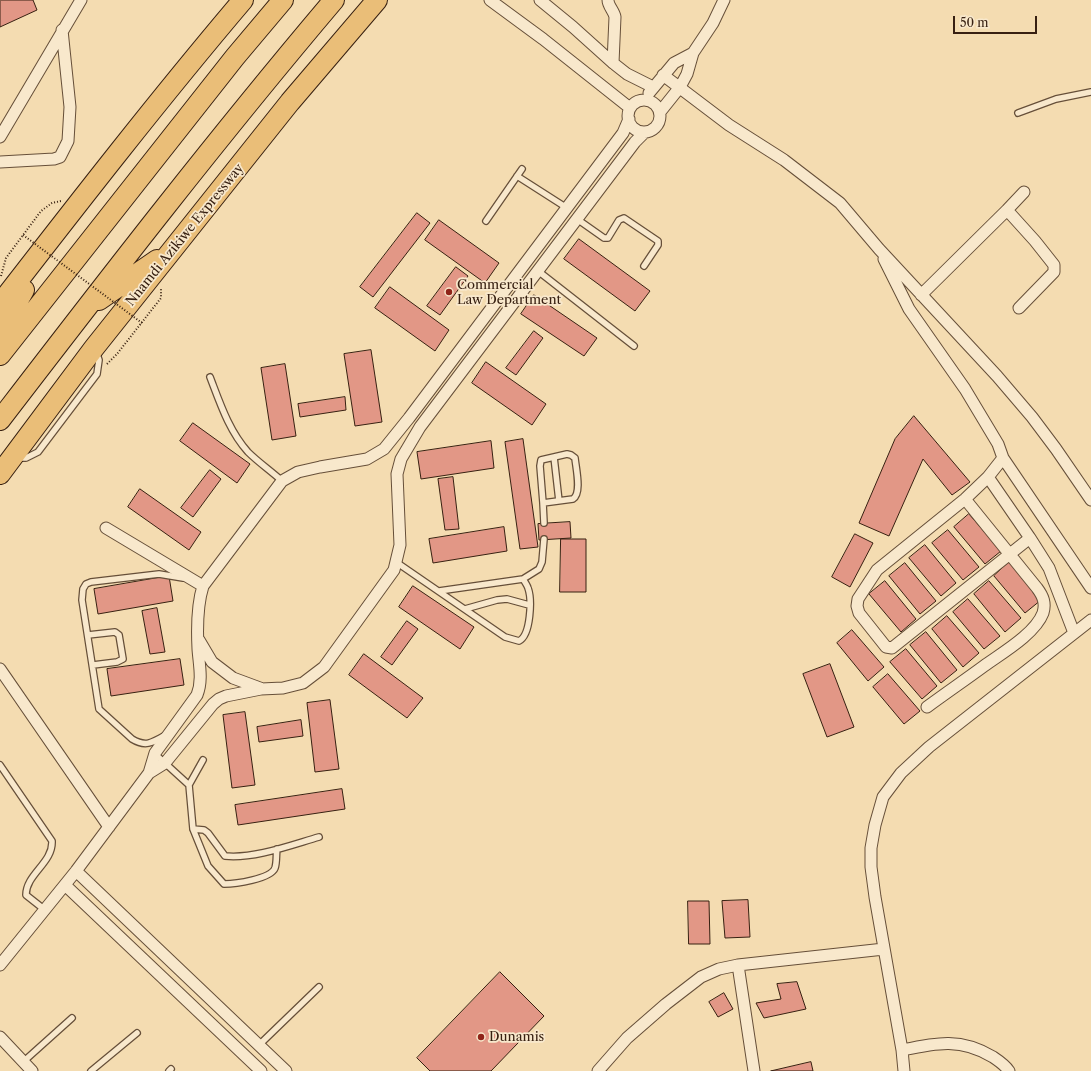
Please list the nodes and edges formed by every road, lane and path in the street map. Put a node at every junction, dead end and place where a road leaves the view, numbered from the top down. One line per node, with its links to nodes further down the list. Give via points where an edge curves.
1 (80, 0): 10 (street)
2 (243, 0): 34 (highway)
3 (282, 0): 49 (highway)
4 (334, 0): 45 (highway, via 263,83)
5 (377, 0): 36 (highway, Nnamdi Azikiwe Expressway, via 290,102)
6 (490, 0): 20 (street, via 543,39)
7 (540, 0): 12 (street)
8 (608, 0): 12 (street, via 615,17)
9 (724, 0): 11 (street, via 713,23)
10 (62, 30): 23 (street); 25 (street, via 70,106 68,141 60,157 54,159)
11 (693, 52): 13 (street, via 674,63); 14 (street, via 688,74)
12 (613, 63): 15 (street)
13 (663, 75): 14 (street); 15 (street)
14 (680, 87): 18 (street); 37 (street, via 729,125 784,160 840,202)
15 (653, 88): 17 (street)
16 (1091, 92): 19 (lane, via 1056,99)
17 (644, 100): 18 (street, via 654,103); 20 (street, via 634,104)
18 (660, 112): 21 (street, via 655,128)
19 (1018, 113)
20 (630, 114): 21 (street, via 634,128); 22 (street)
21 (645, 132): 24 (street)
22 (623, 133): 24 (street); 29 (street)
23 (0, 137)
24 (635, 142): 32 (street)
25 (0, 162)
26 (522, 169): 27 (lane)
27 (517, 176): 29 (lane); 33 (lane)
28 (1024, 192): 30 (street)
29 (567, 208): 57 (street, via 384,449 367,459 298,472)
30 (1007, 210): 41 (street); 44 (street, via 1054,265 1054,272)
31 (41, 211): 35 (path)
32 (577, 219): 38 (lane, via 600,237 608,238 619,220 624,218 658,241); 39 (street)
33 (486, 221)
34 (55, 232): 43 (highway); 47 (highway)
35 (23, 236): 40 (path, via 6,258); 46 (path, bridge)
36 (175, 248): 45 (highway); 55 (highway, Nnamdi Azikiwe Expressway, via 94,348)
37 (879, 249): 41 (street); 54 (street, via 909,309 966,389 998,444)
38 (644, 266)
39 (538, 271): 48 (lane); 67 (street, via 420,427 401,459 396,474 400,545)
40 (0, 279)
41 (921, 295): 59 (street, via 1032,416)
42 (161, 298): 46 (path)
43 (0, 304)
44 (1019, 308)
45 (83, 312): 52 (highway)
46 (142, 323): 50 (path)
47 (0, 333)
48 (634, 346)
49 (0, 354)
50 (117, 354)
51 (210, 377): 57 (lane, via 230,426 239,440 249,453)
52 (0, 420)
53 (554, 457): 60 (lane); 60 (lane, via 571,454 576,465 576,497); 61 (lane, via 541,460)
54 (1003, 458): 56 (street); 71 (street)
55 (6, 467)
56 (988, 477): 58 (street); 64 (street)
57 (282, 481): 70 (street)
58 (965, 499): 66 (street); 66 (street, via 877,570 858,599 859,613 886,648 895,647)
59 (1091, 500)
60 (559, 501): 61 (lane)
61 (543, 503): 62 (lane)
62 (544, 523)
63 (106, 528): 68 (street)
64 (1030, 538): 66 (street); 76 (street, via 1049,568)
65 (544, 539): 69 (lane, via 539,570)
66 (1010, 554): 82 (street, via 1043,596 1045,604 1037,625)
67 (396, 562): 72 (lane); 81 (street, via 390,576 324,667 303,683 284,688)
68 (192, 579): 70 (street); 77 (lane, via 159,574 86,584 82,600)
69 (523, 580): 72 (lane); 73 (lane, via 528,586)
70 (203, 586): 78 (street, via 199,602)
71 (1091, 588)
72 (439, 591): 74 (lane)
73 (529, 605): 74 (lane, via 497,600); 74 (lane, via 525,637 519,641 506,637)
74 (465, 609)
75 (1091, 620): 76 (street)
76 (1074, 633): 97 (street, via 929,746 901,773 883,797 875,825 871,867)
77 (88, 635): 79 (lane); 79 (lane, via 115,632 120,635 123,659)
78 (197, 638): 81 (street, via 212,662 233,678); 83 (street, via 200,689)
79 (93, 666): 83 (lane, via 100,708 132,739 150,744)
80 (0, 669): 90 (street)
81 (261, 689): 86 (street, via 219,699)
82 (927, 707)
83 (170, 733): 84 (street)
84 (155, 753): 86 (lane); 88 (street)
85 (203, 760): 89 (lane)
86 (165, 763): 88 (street); 89 (lane)
87 (0, 765): 96 (lane, via 52,841 52,852 26,890 26,895)
88 (149, 773): 90 (street)
89 (189, 785): 91 (lane)
90 (109, 827): 94 (street)
91 (193, 829): 93 (lane, via 208,833 225,856 259,853); 93 (lane, via 208,866 224,884 267,876 273,872)
92 (319, 837): 93 (lane)
93 (276, 848)
94 (76, 871): 95 (street); 104 (street)
95 (64, 884): 96 (street); 109 (street)
96 (45, 910): 98 (street)
97 (884, 950): 99 (street); 105 (street)
98 (0, 965)
99 (738, 965): 111 (street, via 719,969 701,977 627,1038); 112 (street)
100 (319, 987): 104 (lane)
101 (72, 1018): 106 (lane)
102 (137, 1033): 108 (lane)
103 (0, 1036): 106 (street)
104 (259, 1045): 110 (street)
105 (902, 1050): 113 (street); 114 (street, via 938,1043 961,1044 983,1051 1006,1066)
106 (23, 1062): 107 (street)
107 (32, 1071)
108 (91, 1071)
109 (261, 1071)
110 (286, 1071)
111 (598, 1071)
112 (754, 1071)
113 (904, 1071)
114 (1009, 1071)

